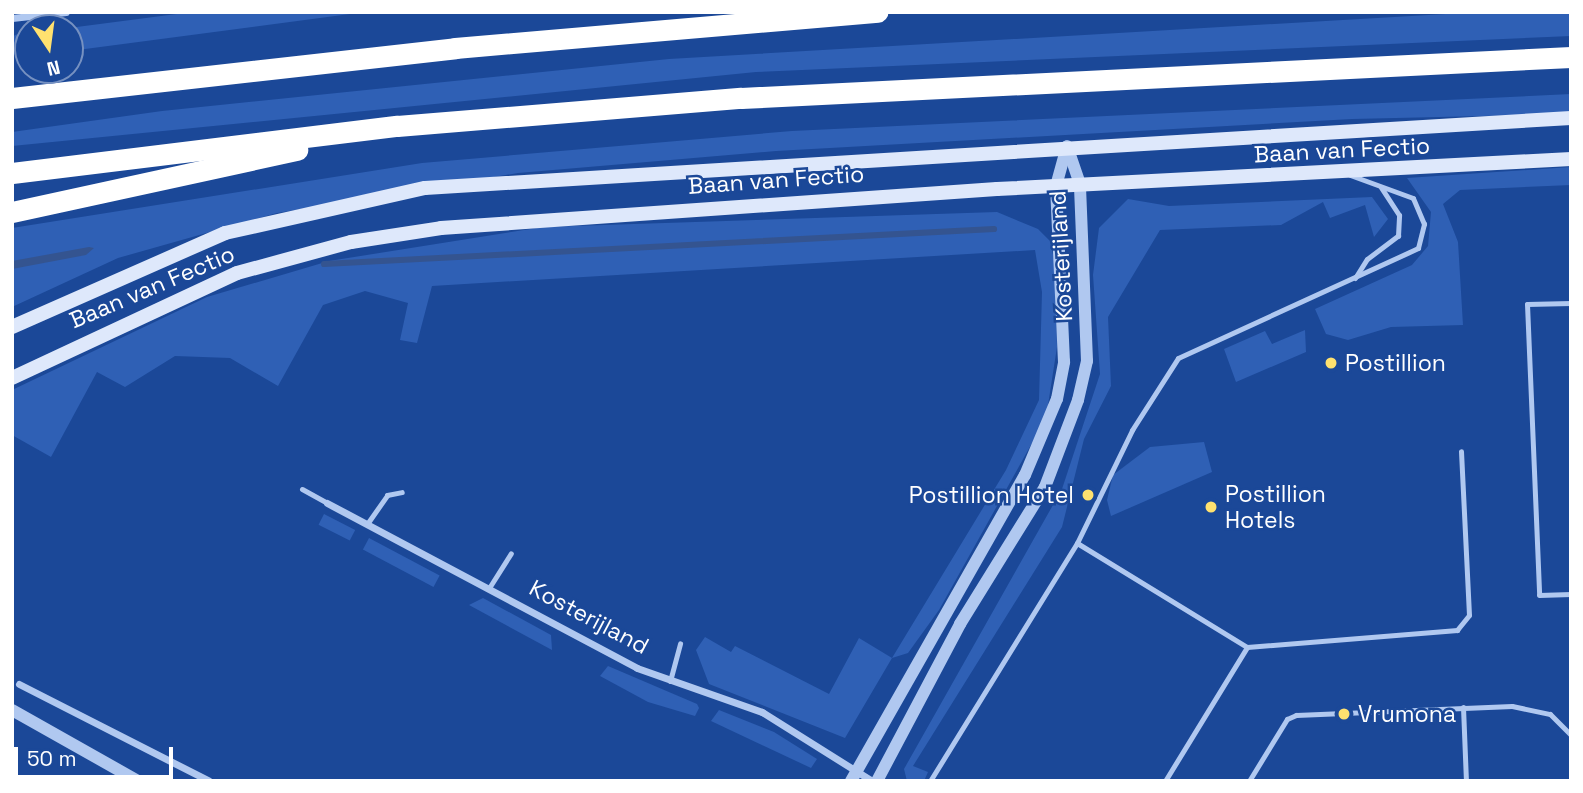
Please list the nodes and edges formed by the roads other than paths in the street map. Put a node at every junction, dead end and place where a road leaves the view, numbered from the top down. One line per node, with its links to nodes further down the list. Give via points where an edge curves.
1 (66, 12): 3 (street)
2 (877, 12): 5 (highway, via 455,48)
3 (12, 18)
4 (1571, 58): 7 (highway, via 851,91)
5 (12, 98)
6 (1571, 118): 8 (main road, Baan van Fectio)
7 (397, 127): 10 (highway); 15 (highway)
8 (1068, 146): 12 (street, Kosterijland); 14 (street, Kosterijland); 18 (main road, Baan van Fectio, via 425,188 225,233)
9 (1571, 159): 11 (main road, Baan van Fectio)
10 (12, 173)
11 (1343, 173): 12 (main road, Baan van Fectio); 13 (lane)
12 (1080, 184): 14 (main road, Baan van Fectio); 39 (street, Kosterijland, via 1087,361 1065,440 1019,535 960,624)
13 (1379, 185): 16 (lane, via 1396,206 1401,229); 16 (lane, via 1413,198 1424,234 1408,258)
14 (1056, 186): 19 (main road, Baan van Fectio, via 524,219 351,242 170,299); 36 (street, Kosterijland, via 1064,362 1058,399 1025,475)
15 (12, 212)
16 (1354, 278): 25 (lane, via 1178,358 1132,430)
17 (1571, 303): 28 (lane, via 1527,304 1539,596)
18 (12, 327)
19 (12, 378)
20 (1461, 451): 30 (lane, via 1469,615 1457,630)
21 (302, 489): 23 (lane)
22 (402, 492): 24 (lane, via 387,495)
23 (327, 503): 24 (street, Kosterijland)
24 (367, 524): 27 (street, Kosterijland)
25 (1077, 543): 30 (lane); 40 (lane)
26 (511, 553): 27 (lane, Kosterijland)
27 (489, 588): 31 (street, Kosterijland)
28 (1571, 594)
29 (680, 643): 31 (lane, Kosterijland)
30 (1247, 647): 41 (lane)
31 (670, 683): 36 (street, Kosterijland, via 762,712)
32 (19, 684): 38 (street)
33 (1464, 707): 35 (lane, via 1532,709 1563,722); 42 (lane, via 1291,716); 43 (lane)
34 (12, 710): 37 (street)
35 (1571, 735)
36 (854, 776): 39 (street, Kosterijland)
37 (138, 781)
38 (209, 781)
39 (874, 781)
40 (930, 781)
41 (1165, 781)
42 (1249, 781)
43 (1466, 781)

